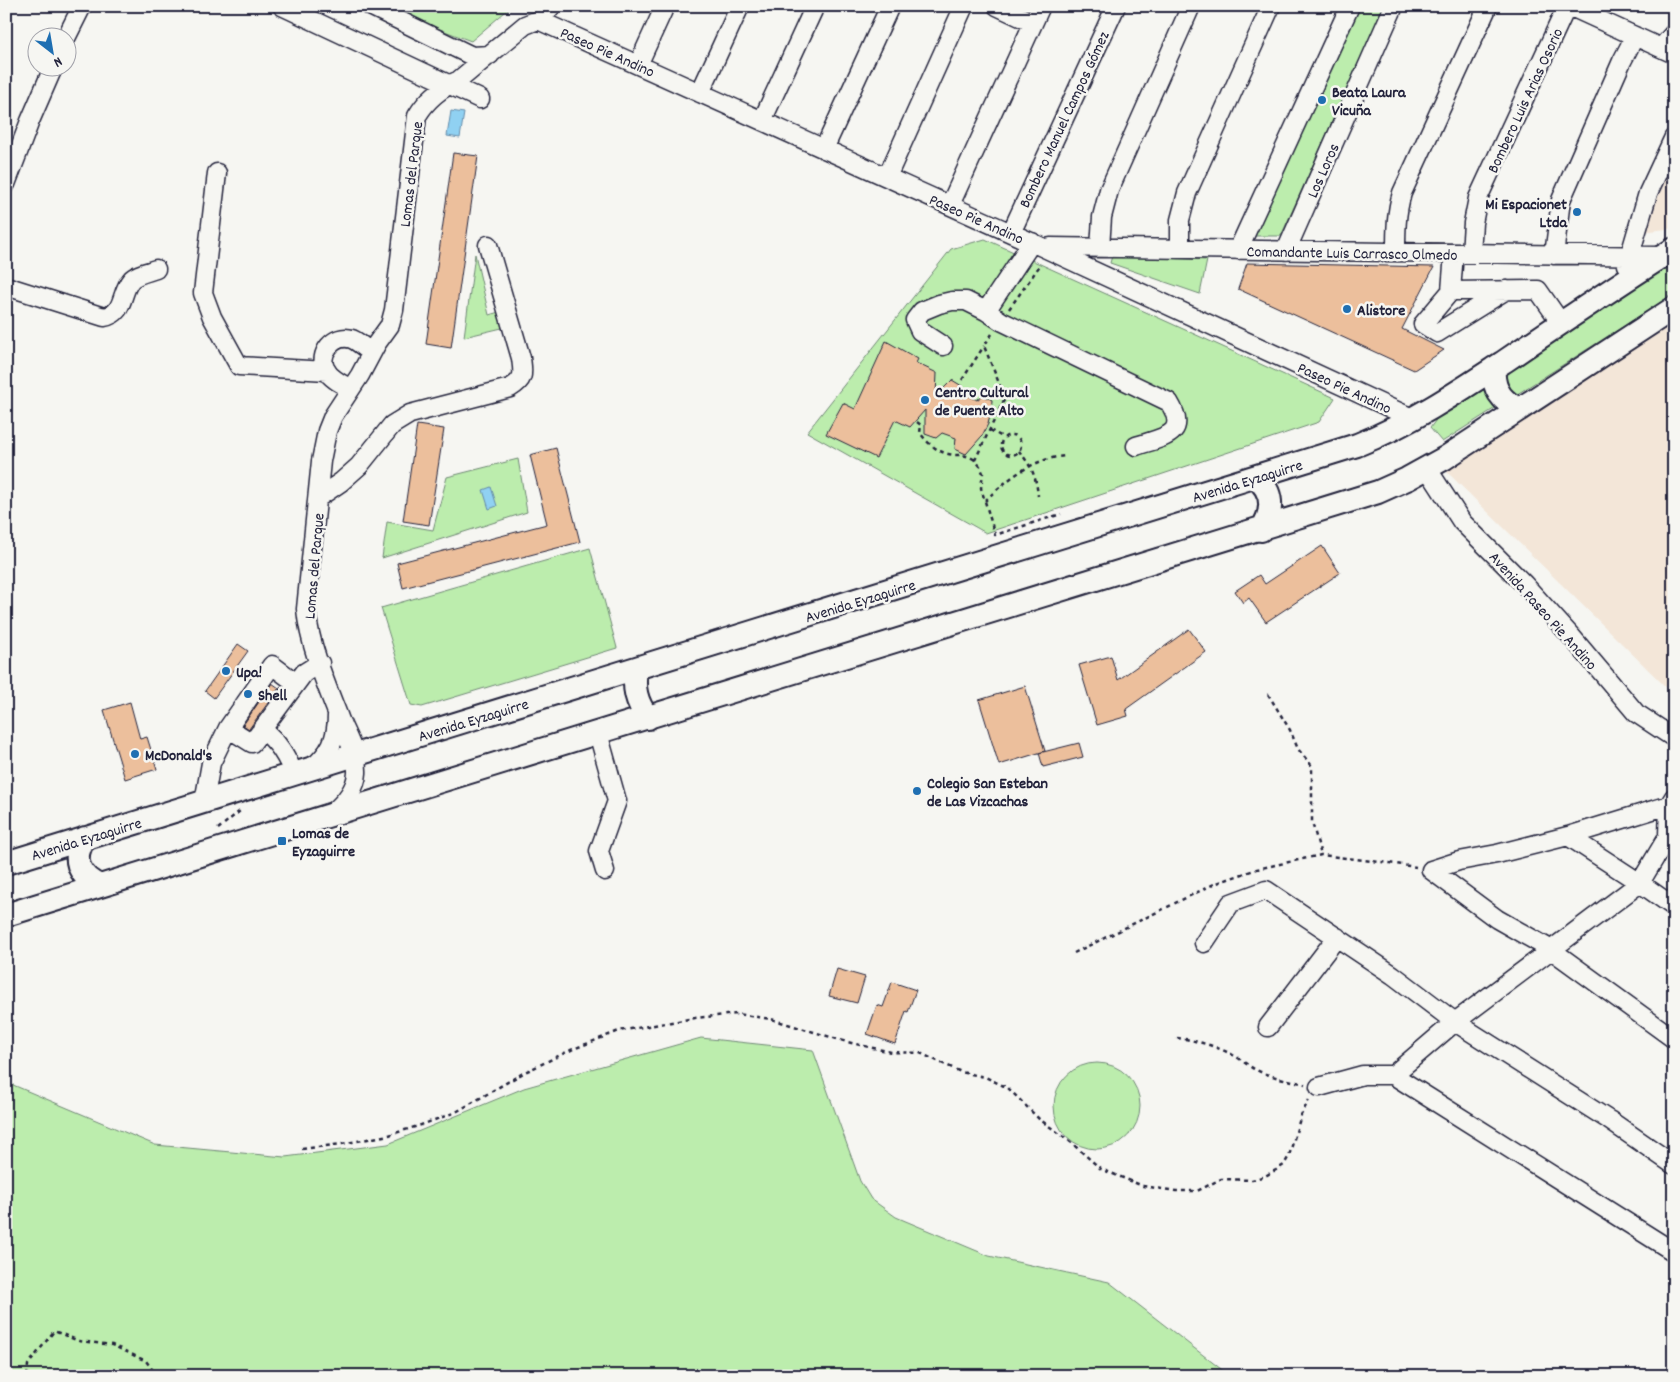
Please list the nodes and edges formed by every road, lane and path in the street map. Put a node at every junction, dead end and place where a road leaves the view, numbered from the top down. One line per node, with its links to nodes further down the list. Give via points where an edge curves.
1 (82, 6): 21 (street)
2 (282, 6): 28 (street)
3 (370, 6): 25 (street, via 472,56)
4 (552, 6): 19 (street, Lomas del Parque)
5 (665, 6): 26 (street)
6 (740, 6): 29 (street)
7 (815, 6): 31 (street)
8 (890, 6): 33 (street)
9 (964, 6): 35 (street)
10 (997, 6): 20 (street)
11 (1041, 6): 20 (street)
12 (1116, 6): 38 (street, Bombero Manuel Campos Gómez)
13 (1191, 6): 41 (street, via 1108,190)
14 (1271, 6): 42 (street, via 1187,192 1180,220)
15 (1350, 6): 43 (street)
16 (1394, 6): 44 (street, Los Loros)
17 (1488, 6): 45 (street, via 1402,193 1397,211)
18 (1577, 8): 23 (street); 46 (street, Bombero Luis Arias Osorio, via 1478,198)
19 (538, 20): 25 (street, Lomas del Parque, via 525,25); 26 (street, Paseo Pie Andino)
20 (1033, 23): 37 (street)
21 (71, 28)
22 (1674, 33): 24 (street)
23 (1635, 36): 24 (street); 48 (street, via 1561,200)
24 (1667, 51)
25 (490, 55): 28 (street, Lomas del Parque, via 459,80)
26 (638, 65): 29 (street, Paseo Pie Andino)
27 (48, 78): 36 (street)
28 (448, 84): 30 (street); 60 (street, Lomas del Parque, via 424,104 417,116 394,310 390,325)
29 (700, 92): 31 (street, Paseo Pie Andino)
30 (480, 99)
31 (762, 121): 33 (street, Paseo Pie Andino)
32 (1674, 137): 49 (street, via 1648,193)
33 (824, 149): 35 (street, Paseo Pie Andino)
34 (217, 173): 62 (street, via 203,293 212,317 239,366)
35 (887, 177): 37 (street, Paseo Pie Andino)
36 (6, 184)
37 (950, 205): 38 (street, Paseo Pie Andino)
38 (1011, 233): 40 (street, Paseo Pie Andino)
39 (488, 245): 78 (street, via 521,358 523,375 520,381 510,388 410,414 392,425 359,466)
40 (1042, 247): 41 (street, Comandante Luis Carrasco Olmedo); 56 (street); 56 (path); 66 (street, Paseo Pie Andino)
41 (1100, 248): 42 (street, Comandante Luis Carrasco Olmedo)
42 (1180, 249): 43 (street, Comandante Luis Carrasco Olmedo)
43 (1238, 250): 44 (street, Comandante Luis Carrasco Olmedo)
44 (1286, 250): 45 (street, Comandante Luis Carrasco Olmedo)
45 (1396, 252): 46 (street, Comandante Luis Carrasco Olmedo)
46 (1463, 253): 48 (street, Comandante Luis Carrasco Olmedo); 53 (street, Bombero Luis Arias Osorio)
47 (1668, 253): 49 (street, Comandante Luis Carrasco Olmedo); 52 (main road, Avenida Eyzaguirre)
48 (1554, 255): 49 (street, Comandante Luis Carrasco Olmedo)
49 (1631, 255): 52 (street)
50 (156, 269): 51 (street, via 131,280 118,310 104,317)
51 (6, 286)
52 (1617, 286): 57 (main road, Avenida Eyzaguirre)
53 (1451, 290): 54 (street); 54 (street, via 1423,324 1437,333)
54 (1506, 290): 57 (street, via 1538,290)
55 (1674, 308): 65 (main road)
56 (994, 316): 58 (street, via 966,301 940,304 922,311 915,320 920,330); 59 (path); 70 (street, via 1169,402 1176,414 1176,427 1170,434)
57 (1561, 324): 61 (main road, Avenida Eyzaguirre)
58 (943, 346)
59 (984, 346): 63 (path); 68 (path, via 1005,398)
60 (371, 353): 62 (street, via 351,339 336,340 326,350); 64 (street, Lomas del Parque)
61 (1494, 368): 65 (main road, via 1494,382 1500,396); 66 (main road, Avenida Eyzaguirre)
62 (326, 370): 64 (street)
63 (962, 380)
64 (351, 389): 78 (street, Lomas del Parque, via 327,431)
65 (1520, 409): 75 (main road)
66 (1414, 418): 76 (main road, Avenida Eyzaguirre, via 1376,438)
67 (918, 422): 73 (path, via 922,425 920,433 928,443 944,453 969,456)
68 (990, 430): 69 (path); 73 (path)
69 (1004, 438): 71 (path, via 1001,443 1004,452); 71 (path, via 1014,435 1020,439)
70 (1136, 446)
71 (1019, 452): 74 (path)
72 (1066, 456): 74 (path, via 1055,456)
73 (975, 460): 79 (path, via 983,473 981,488)
74 (1031, 466): 77 (path); 79 (path, via 1000,485)
75 (1427, 468): 81 (main road, via 1378,492); 91 (street, Avenida Paseo Pie Andino, via 1462,522 1524,584 1636,713)
76 (1255, 478): 81 (main road, via 1270,498 1269,515); 83 (main road, Avenida Eyzaguirre)
77 (1038, 496)
78 (318, 497): 82 (street, Lomas del Parque, via 306,609 308,630)
79 (985, 501): 80 (path, via 996,535)
80 (1062, 514)
81 (1261, 530): 87 (main road)
82 (320, 663): 84 (street, via 304,673); 86 (street, Lomas del Parque)
83 (636, 669): 87 (main road, via 635,695); 92 (main road, Avenida Eyzaguirre)
84 (296, 683): 88 (street, via 272,665); 89 (street)
85 (1268, 694): 102 (path, via 1298,749 1312,766 1312,822)
86 (338, 715): 92 (street, Lomas del Parque); 93 (street, Lomas del Parque, via 337,730 324,757)
87 (648, 718): 90 (main road)
88 (228, 728): 89 (street, via 252,743); 96 (street, via 211,763)
89 (262, 729): 93 (street)
90 (598, 733): 97 (main road); 105 (street, via 616,801 599,851)
91 (1674, 738)
92 (354, 756): 93 (main road, Avenida Eyzaguirre); 97 (street, Lomas del Parque, via 355,783 347,798)
93 (303, 771): 94 (main road, Avenida Eyzaguirre)
94 (242, 790): 96 (main road, Avenida Eyzaguirre); 101 (path, via 249,803 209,837)
95 (1671, 801): 98 (street); 100 (street)
96 (204, 802): 99 (main road, Avenida Eyzaguirre)
97 (328, 816): 101 (main road)
98 (1568, 836): 104 (street); 106 (street)
99 (85, 838): 103 (main road, Avenida Eyzaguirre); 107 (main road, via 79,848 79,867 89,880)
100 (1671, 838): 106 (street)
101 (211, 852): 107 (main road)
102 (1321, 855): 104 (path); 113 (path, via 1257,869 1214,884)
103 (6, 863)
104 (1431, 870): 112 (street, via 1497,919)
105 (604, 871)
106 (1640, 882): 108 (street); 112 (street)
107 (100, 886): 109 (main road)
108 (1674, 907)
109 (6, 915)
110 (1337, 937): 111 (street, via 1266,890 1231,903); 114 (street); 115 (street)
111 (1204, 943)
112 (1550, 949): 114 (street); 117 (street)
113 (1074, 954)
114 (1455, 1022): 118 (street); 121 (street)
115 (1268, 1027)
116 (1176, 1038): 119 (path, via 1214,1047 1256,1070 1281,1079)
117 (1674, 1039)
118 (1393, 1075): 119 (street, via 1362,1075); 122 (street)
119 (1319, 1087): 120 (path, via 1305,1104 1284,1165 1252,1180 1221,1179 1197,1191 1176,1191 1143,1186 1101,1169 1039,1119 1008,1088 985,1077 961,1072 920,1053 891,1052 771,1019 737,1014 619,1032 556,1057 456,1112 421,1125 389,1135)
120 (302, 1149)
121 (1674, 1165)
122 (1674, 1252)
123 (27, 1376): 124 (path, via 28,1365 54,1332 79,1341 112,1345 146,1361)
124 (157, 1376)

